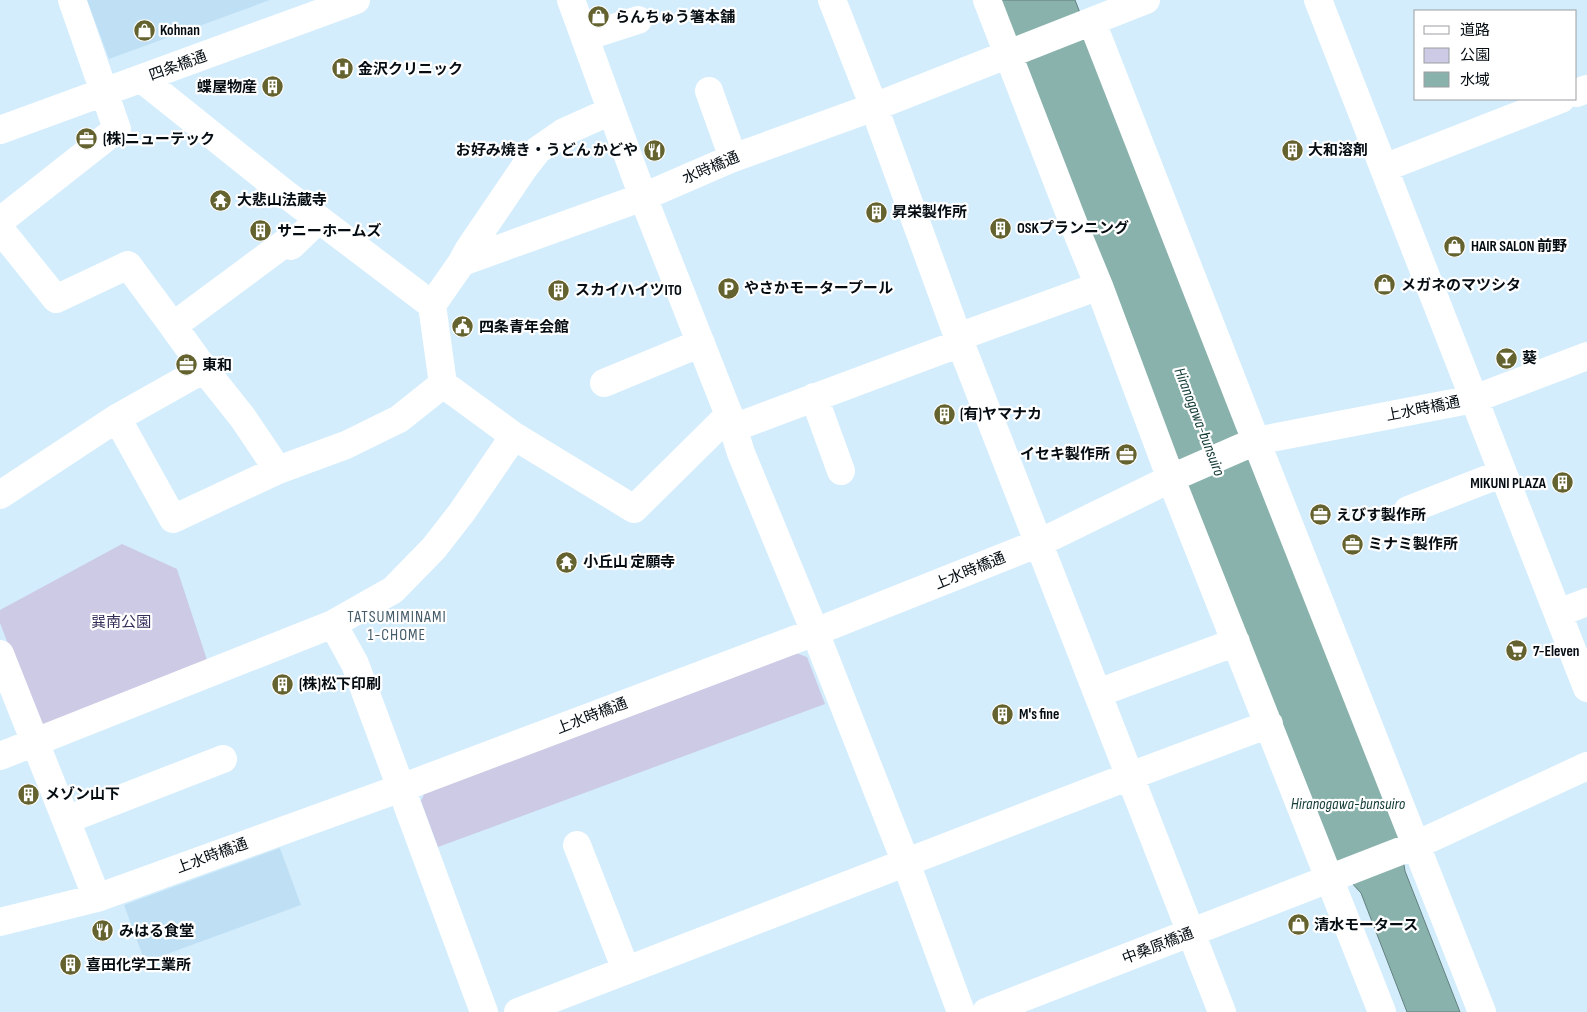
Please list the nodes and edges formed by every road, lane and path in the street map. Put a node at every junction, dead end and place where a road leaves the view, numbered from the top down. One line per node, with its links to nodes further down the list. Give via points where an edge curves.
1 (72, 0): 14 (street)
2 (356, 0): 12 (street, 四条橋通)
3 (571, 0): 10 (street)
4 (832, 0): 16 (street)
5 (987, 0): 11 (street)
6 (1146, 0): 9 (street)
7 (1318, 0): 20 (street)
8 (638, 20): 10 (street)
9 (1091, 23): 11 (street, 水時橋通); 40 (street)
10 (585, 38): 17 (street)
11 (1011, 52): 16 (street, 水時橋通); 26 (street)
12 (142, 79): 14 (street, 四条橋通); 22 (street)
13 (709, 91): 19 (street)
14 (104, 92): 18 (street, 四条橋通); 23 (street, via 117,129)
15 (1558, 100): 20 (street)
16 (874, 107): 19 (street, 水時橋通); 29 (street)
17 (611, 112): 21 (street); 25 (street, via 564,132 538,150)
18 (0, 130)
19 (733, 158): 21 (street, 水時橋通)
20 (1384, 168): 36 (street)
21 (643, 197): 25 (street, 水時橋通); 30 (street)
22 (319, 219): 27 (street); 28 (street, via 291,246 285,243)
23 (0, 221)
24 (0, 229): 28 (street, via 56,299 128,265)
25 (462, 262): 27 (street)
26 (1099, 286): 29 (street); 44 (street)
27 (432, 305): 34 (street)
28 (172, 326): 32 (street)
29 (960, 340): 35 (street); 47 (street)
30 (701, 343): 33 (street); 38 (street)
31 (1587, 356): 36 (street, 上水時橋通)
32 (204, 370): 37 (street); 41 (street, via 243,418)
33 (604, 383)
34 (443, 384): 39 (street); 41 (street, via 399,419 346,445)
35 (814, 397): 38 (street); 42 (street)
36 (1474, 399): 40 (street, 上水時橋通); 43 (street)
37 (117, 418): 41 (street, via 173,519); 45 (street)
38 (731, 422): 39 (street, via 634,509); 51 (street)
39 (514, 436): 50 (street, via 434,548 393,590)
40 (1255, 442): 44 (street, 上水時橋通); 65 (street)
41 (278, 470)
42 (841, 471)
43 (1503, 473): 46 (street); 49 (street)
44 (1174, 477): 47 (street, 上水時橋通); 52 (street)
45 (0, 495)
46 (1408, 510)
47 (1039, 544): 51 (street, 上水時橋通); 55 (street)
48 (1587, 602): 49 (street)
49 (1558, 614): 54 (street)
50 (333, 624): 57 (street); 62 (street, via 355,664)
51 (814, 632): 62 (street, 上水時橋通); 66 (street)
52 (1236, 642): 55 (street); 56 (street)
53 (0, 654): 57 (street)
54 (1587, 688)
55 (1098, 693): 61 (street)
56 (1269, 724): 61 (street); 67 (street)
57 (36, 742): 58 (street); 63 (street)
58 (0, 756)
59 (223, 760): 63 (street)
60 (1587, 766): 65 (street)
61 (1130, 776): 66 (street); 70 (street)
62 (401, 788): 68 (street, 上水時橋通); 72 (street)
63 (66, 820): 68 (street)
64 (577, 846): 71 (street)
65 (1413, 846): 67 (street, 中桑原橋通); 78 (street)
66 (906, 863): 71 (street); 74 (street)
67 (1330, 879): 70 (street, 中桑原橋通); 77 (street)
68 (96, 898): 69 (street, 上水時橋通)
69 (0, 922)
70 (1192, 933): 75 (street, 中桑原橋通); 76 (street)
71 (626, 970): 73 (street)
72 (484, 1012)
73 (518, 1012)
74 (961, 1012)
75 (986, 1012)
76 (1222, 1012)
77 (1382, 1012)
78 (1482, 1012)

